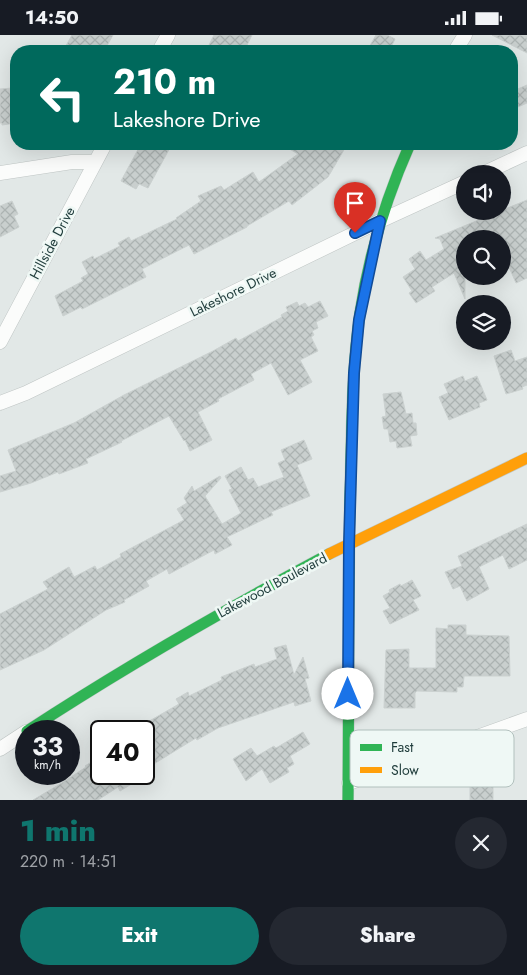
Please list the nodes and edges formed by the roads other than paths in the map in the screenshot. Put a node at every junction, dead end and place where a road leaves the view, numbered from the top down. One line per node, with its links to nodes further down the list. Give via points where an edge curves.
1 (101, 150): 4 (street, Hillside Drive)
2 (408, 150): 8 (street)
3 (527, 153): 5 (street)
4 (94, 162): 6 (street, via 72,162); 9 (street, Hillside Drive)
5 (501, 165)
6 (0, 173)
7 (456, 186): 8 (street, Lakeshore Drive)
8 (380, 221): 10 (street, Lakeshore Drive); 12 (street, via 359,320 354,373)
9 (0, 342)
10 (0, 403)
11 (527, 458): 12 (street, Lakewood Boulevard)
12 (349, 545): 14 (street, Lakewood Boulevard, via 243,599 138,659); 18 (street)
13 (527, 719): 15 (street)
14 (44, 720)
15 (496, 730)
16 (15, 739): 17 (street, Lakewood Boulevard)
17 (0, 749)
18 (349, 783): 19 (street)
19 (348, 800)

